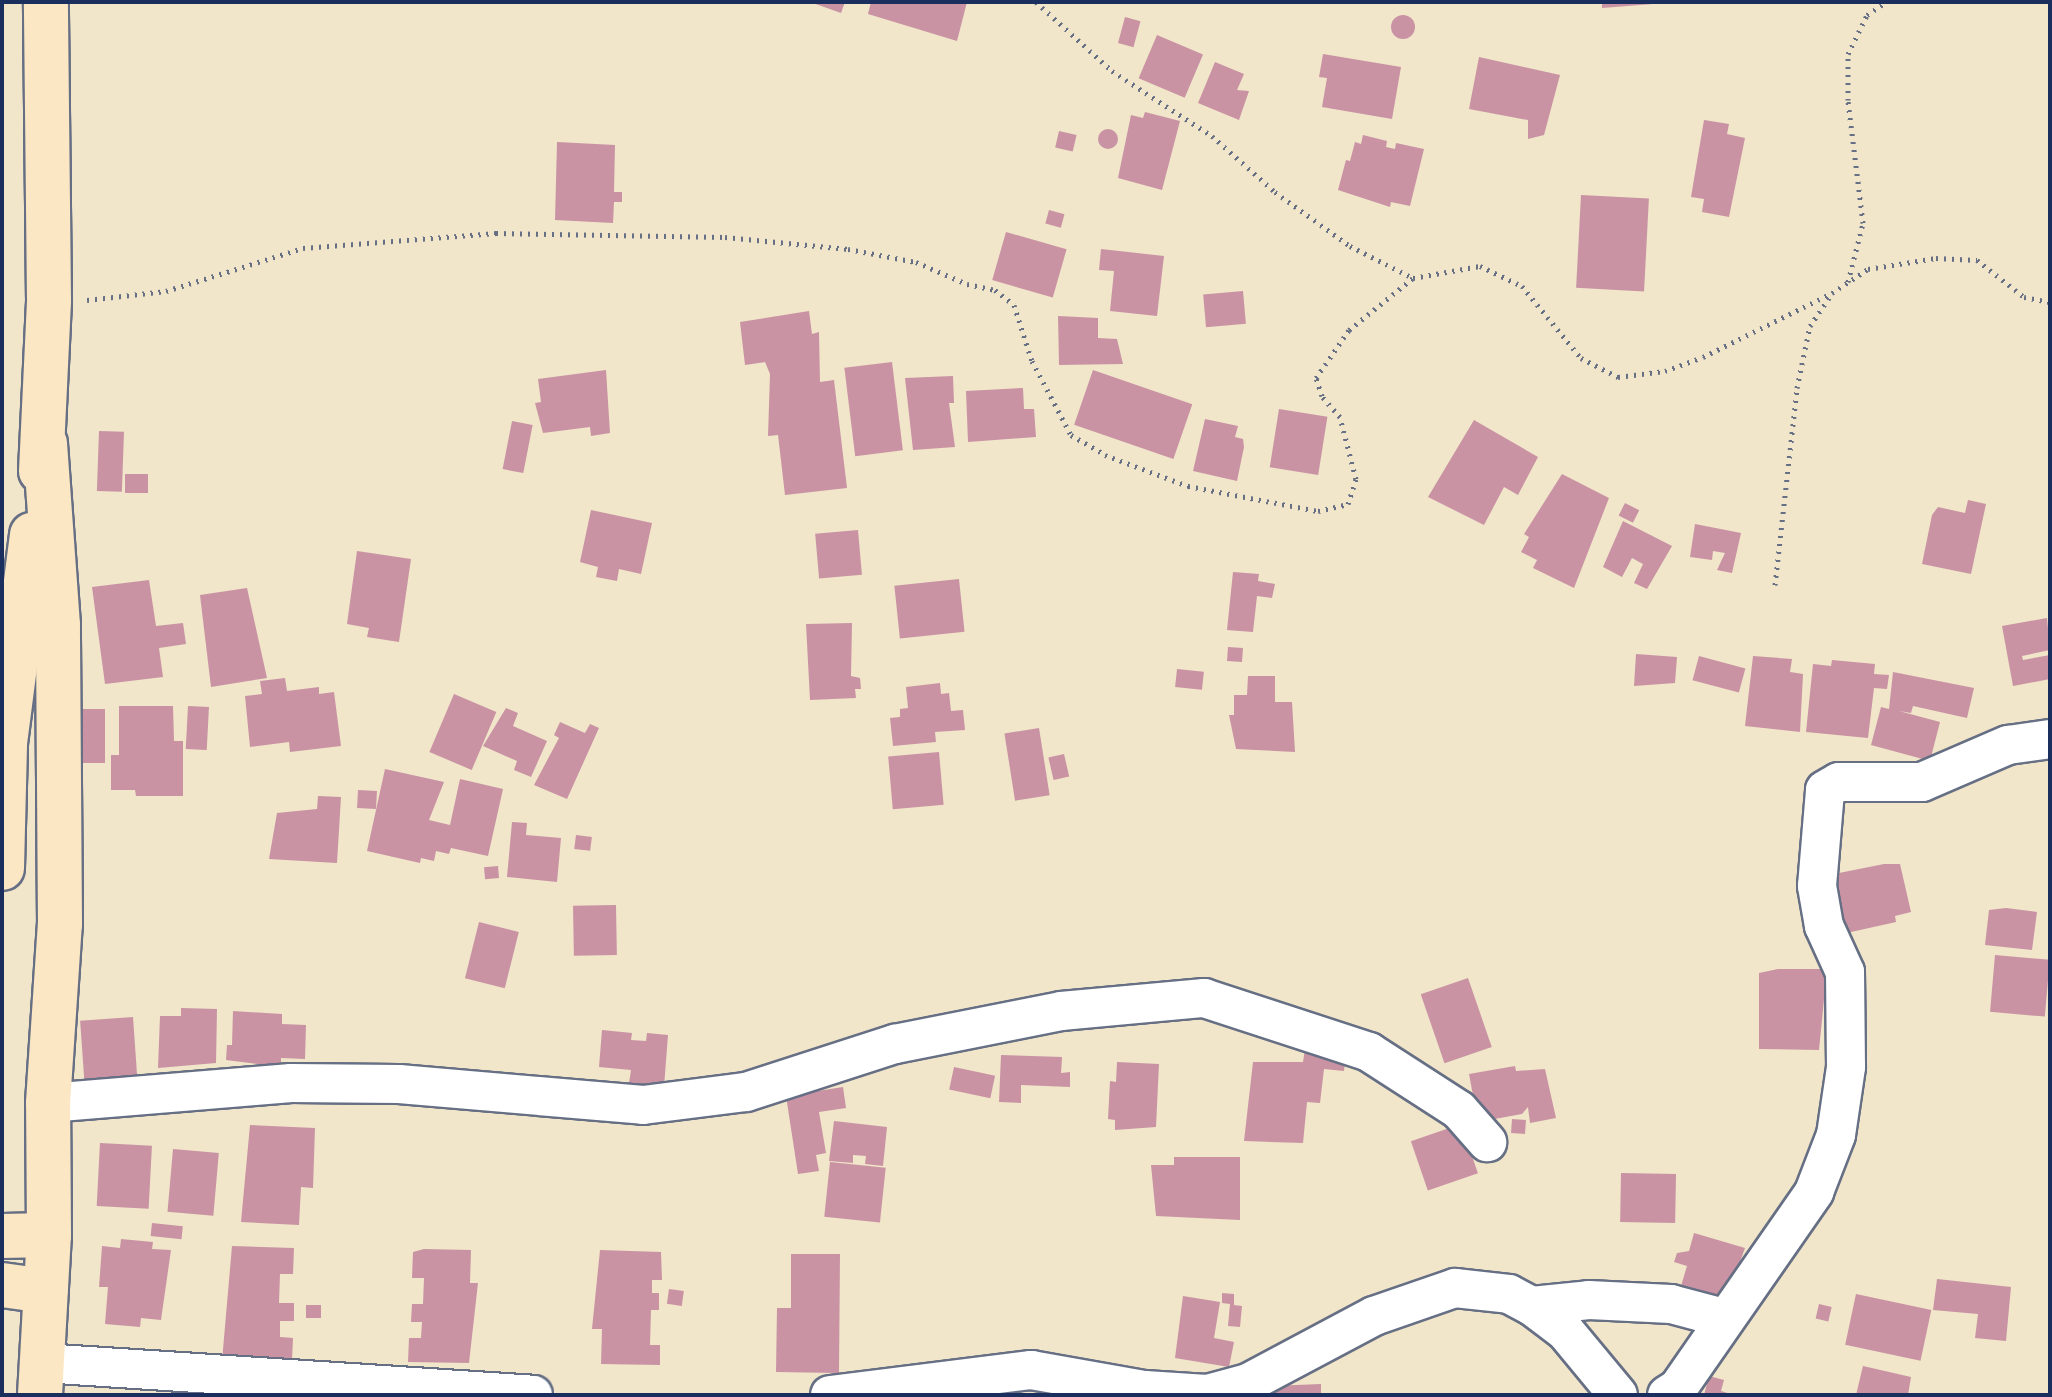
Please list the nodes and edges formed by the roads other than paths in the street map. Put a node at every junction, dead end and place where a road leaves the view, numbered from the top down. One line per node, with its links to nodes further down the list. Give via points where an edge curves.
1 (46, 2): 2 (street)
2 (45, 443): 4 (street, via 5,743); 5 (street, via 58,625 60,924)
3 (2050, 739): 12 (street, via 2008,745 1922,782 1839,782 1825,790 1817,886 1824,926 1845,972 1846,1067 1836,1135 1814,1192)
4 (2, 868)
5 (48, 1103): 6 (street, via 291,1083 399,1084 643,1105 746,1092 895,1044 1061,1011 1204,998 1369,1052 1459,1110); 7 (street)
6 (1487, 1142)
7 (49, 1235): 8 (street); 10 (street)
8 (2, 1236)
9 (2, 1285): 10 (street)
10 (46, 1291): 13 (street)
11 (1532, 1306): 12 (street, via 1589,1300 1671,1304); 15 (street, via 1509,1294 1455,1288 1410,1300 1319,1341 1248,1383 1207,1394 1145,1390 1031,1370); 16 (street, via 1565,1331)
12 (1724, 1318): 17 (street, via 1678,1388)
13 (41, 1379): 14 (street)
14 (533, 1395)
15 (830, 1395)
16 (1618, 1395)
17 (1667, 1395)

